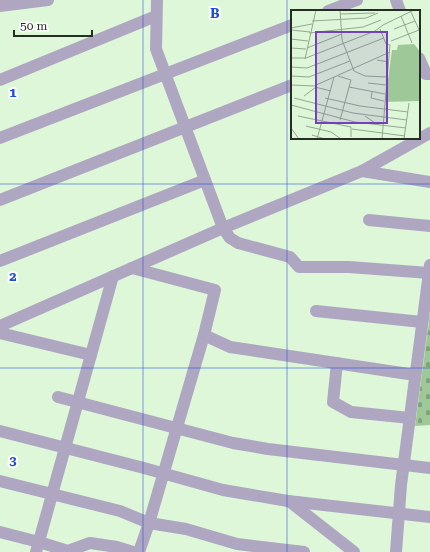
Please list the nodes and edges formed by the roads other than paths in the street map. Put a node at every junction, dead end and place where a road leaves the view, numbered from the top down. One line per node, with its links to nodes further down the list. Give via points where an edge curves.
1 (48, 0): 5 (street)
2 (157, 0): 8 (street)
3 (357, 0): 6 (street)
4 (396, 0): 7 (street)
5 (0, 6)
6 (331, 10)
7 (400, 10)
8 (156, 16): 11 (street, via 156,49); 13 (street)
9 (291, 25): 11 (street)
10 (420, 60): 12 (street, via 426,74)
11 (165, 74): 15 (street); 17 (street)
12 (430, 74)
13 (0, 80)
14 (291, 85): 15 (street)
15 (185, 128): 21 (street); 23 (street)
16 (430, 133): 19 (street)
17 (0, 138)
18 (419, 139): 20 (street)
19 (420, 139)
20 (362, 171): 22 (street); 26 (street)
21 (205, 180): 26 (street); 27 (street)
22 (430, 182)
23 (0, 200)
24 (369, 220): 25 (street)
25 (430, 226)
26 (223, 228): 28 (street); 29 (street, via 230,238 238,243 290,257 299,267)
27 (0, 261)
28 (132, 268): 30 (street); 35 (street, via 215,290)
29 (430, 269): 32 (street)
30 (113, 276): 33 (street); 36 (street)
31 (316, 311): 32 (street)
32 (422, 322): 38 (street)
33 (0, 326)
34 (0, 333): 36 (street)
35 (204, 335): 37 (street, via 230,347); 42 (street)
36 (91, 355): 40 (street)
37 (337, 363): 38 (street); 41 (street, via 333,402 351,412)
38 (416, 375): 41 (street)
39 (58, 397): 40 (street)
40 (78, 402): 42 (street); 44 (street)
41 (410, 418): 45 (street)
42 (176, 428): 45 (street, via 268,449); 47 (street)
43 (0, 431): 44 (street)
44 (66, 447): 47 (street); 49 (street)
45 (404, 465): 46 (street); 51 (street)
46 (430, 468)
47 (163, 473): 50 (street, via 224,490); 53 (street)
48 (0, 480): 49 (street)
49 (52, 494): 53 (street, via 120,511); 55 (street)
50 (288, 501): 51 (street); 59 (street)
51 (399, 514): 52 (street); 60 (street)
52 (430, 517)
53 (149, 524): 57 (street); 58 (street, via 186,529 236,544)
54 (0, 532): 55 (street)
55 (38, 547): 56 (street, via 68,551 90,543)
56 (133, 552)
57 (139, 552)
58 (304, 552)
59 (354, 552)
60 (396, 552)

